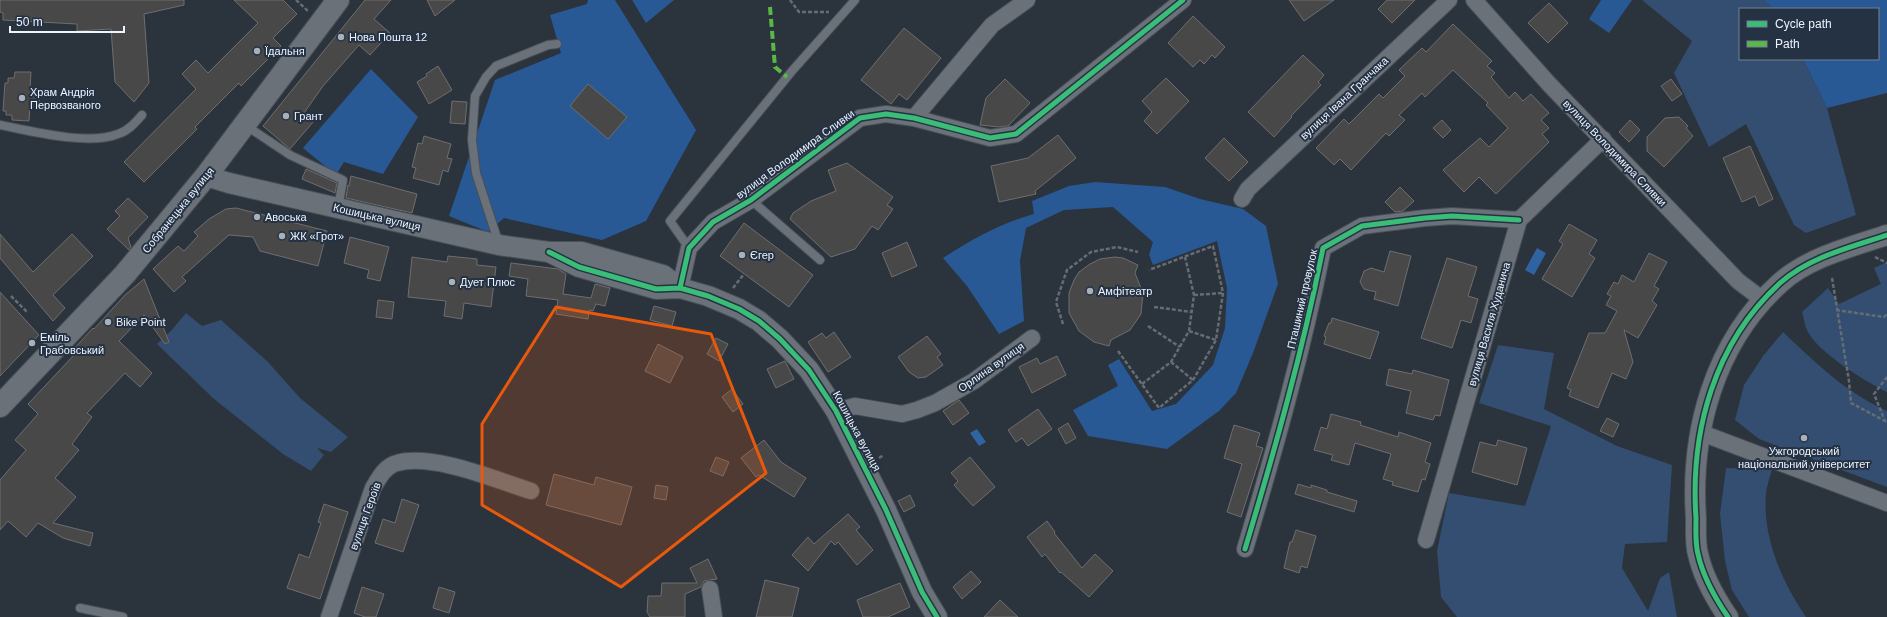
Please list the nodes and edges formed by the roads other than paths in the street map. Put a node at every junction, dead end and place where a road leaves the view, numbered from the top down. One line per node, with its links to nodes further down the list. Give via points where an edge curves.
1 (337, 0): 11 (main road, Собранецька вулиця)
2 (855, 0): 20 (lane, via 792,70 670,221)
3 (1027, 0): 9 (street, via 992,25)
4 (1183, 0): 9 (street, вулиця Володимира Сливки, via 1016,134 990,138)
5 (1448, 0): 14 (street, вулиця Івана Гранчака, via 1248,189)
6 (1474, 0): 12 (street, вулиця Володимира Сливки, via 1549,84)
7 (557, 44): 19 (lane, via 548,45 496,66 475,96 472,140 476,173)
8 (142, 116): 10 (lane, via 128,129 99,138 47,134)
9 (914, 118): 15 (street, вулиця Володимира Сливки, via 886,114 860,118)
10 (0, 125)
11 (244, 125): 13 (main road, Собранецька вулиця); 16 (lane, via 290,155 343,180)
12 (1603, 138): 17 (street, вулиця Василя Худанича); 23 (street, вулиця Володимира Сливки, via 1738,281)
13 (206, 176): 16 (street, Кошицька вулиця, via 228,184); 25 (main road, Собранецька вулиця, via 125,274)
14 (1242, 199)
15 (751, 200): 20 (street, вулиця Володимира Сливки, via 713,222); 21 (lane)
16 (338, 208): 19 (street, Кошицька вулиця)
17 (1519, 220): 30 (street, вулиця Василя Худанича); 31 (street, Пташиний провулок, via 1452,216 1362,226 1323,248 1279,436)
18 (1887, 235): 23 (street, via 1831,254 1803,268 1781,282)
19 (499, 245): 22 (street, Кошицька вулиця, via 550,252 582,252 663,275)
20 (689, 248): 22 (street)
21 (820, 260)
22 (680, 288): 26 (street, Кошицька вулиця, via 708,296 759,321 809,370)
23 (1763, 300): 27 (street, via 1742,327 1720,368 1706,404)
24 (1032, 338): 26 (street, Орлина вулиця, via 974,381 917,410 902,414 855,406)
25 (0, 406)
26 (836, 411): 37 (street, Кошицька вулиця, via 886,510 922,592)
27 (1699, 432): 29 (street); 38 (street, via 1694,496 1698,554 1714,597)
28 (531, 491): 35 (street, вулиця Героїв, via 456,466 414,461 396,463 382,472 373,488)
29 (1887, 503)
30 (1426, 540)
31 (1245, 549)
32 (710, 589): 36 (street)
33 (80, 608): 34 (lane)
34 (123, 617)
35 (329, 617)
36 (714, 617)
37 (937, 617)
38 (1728, 617)

